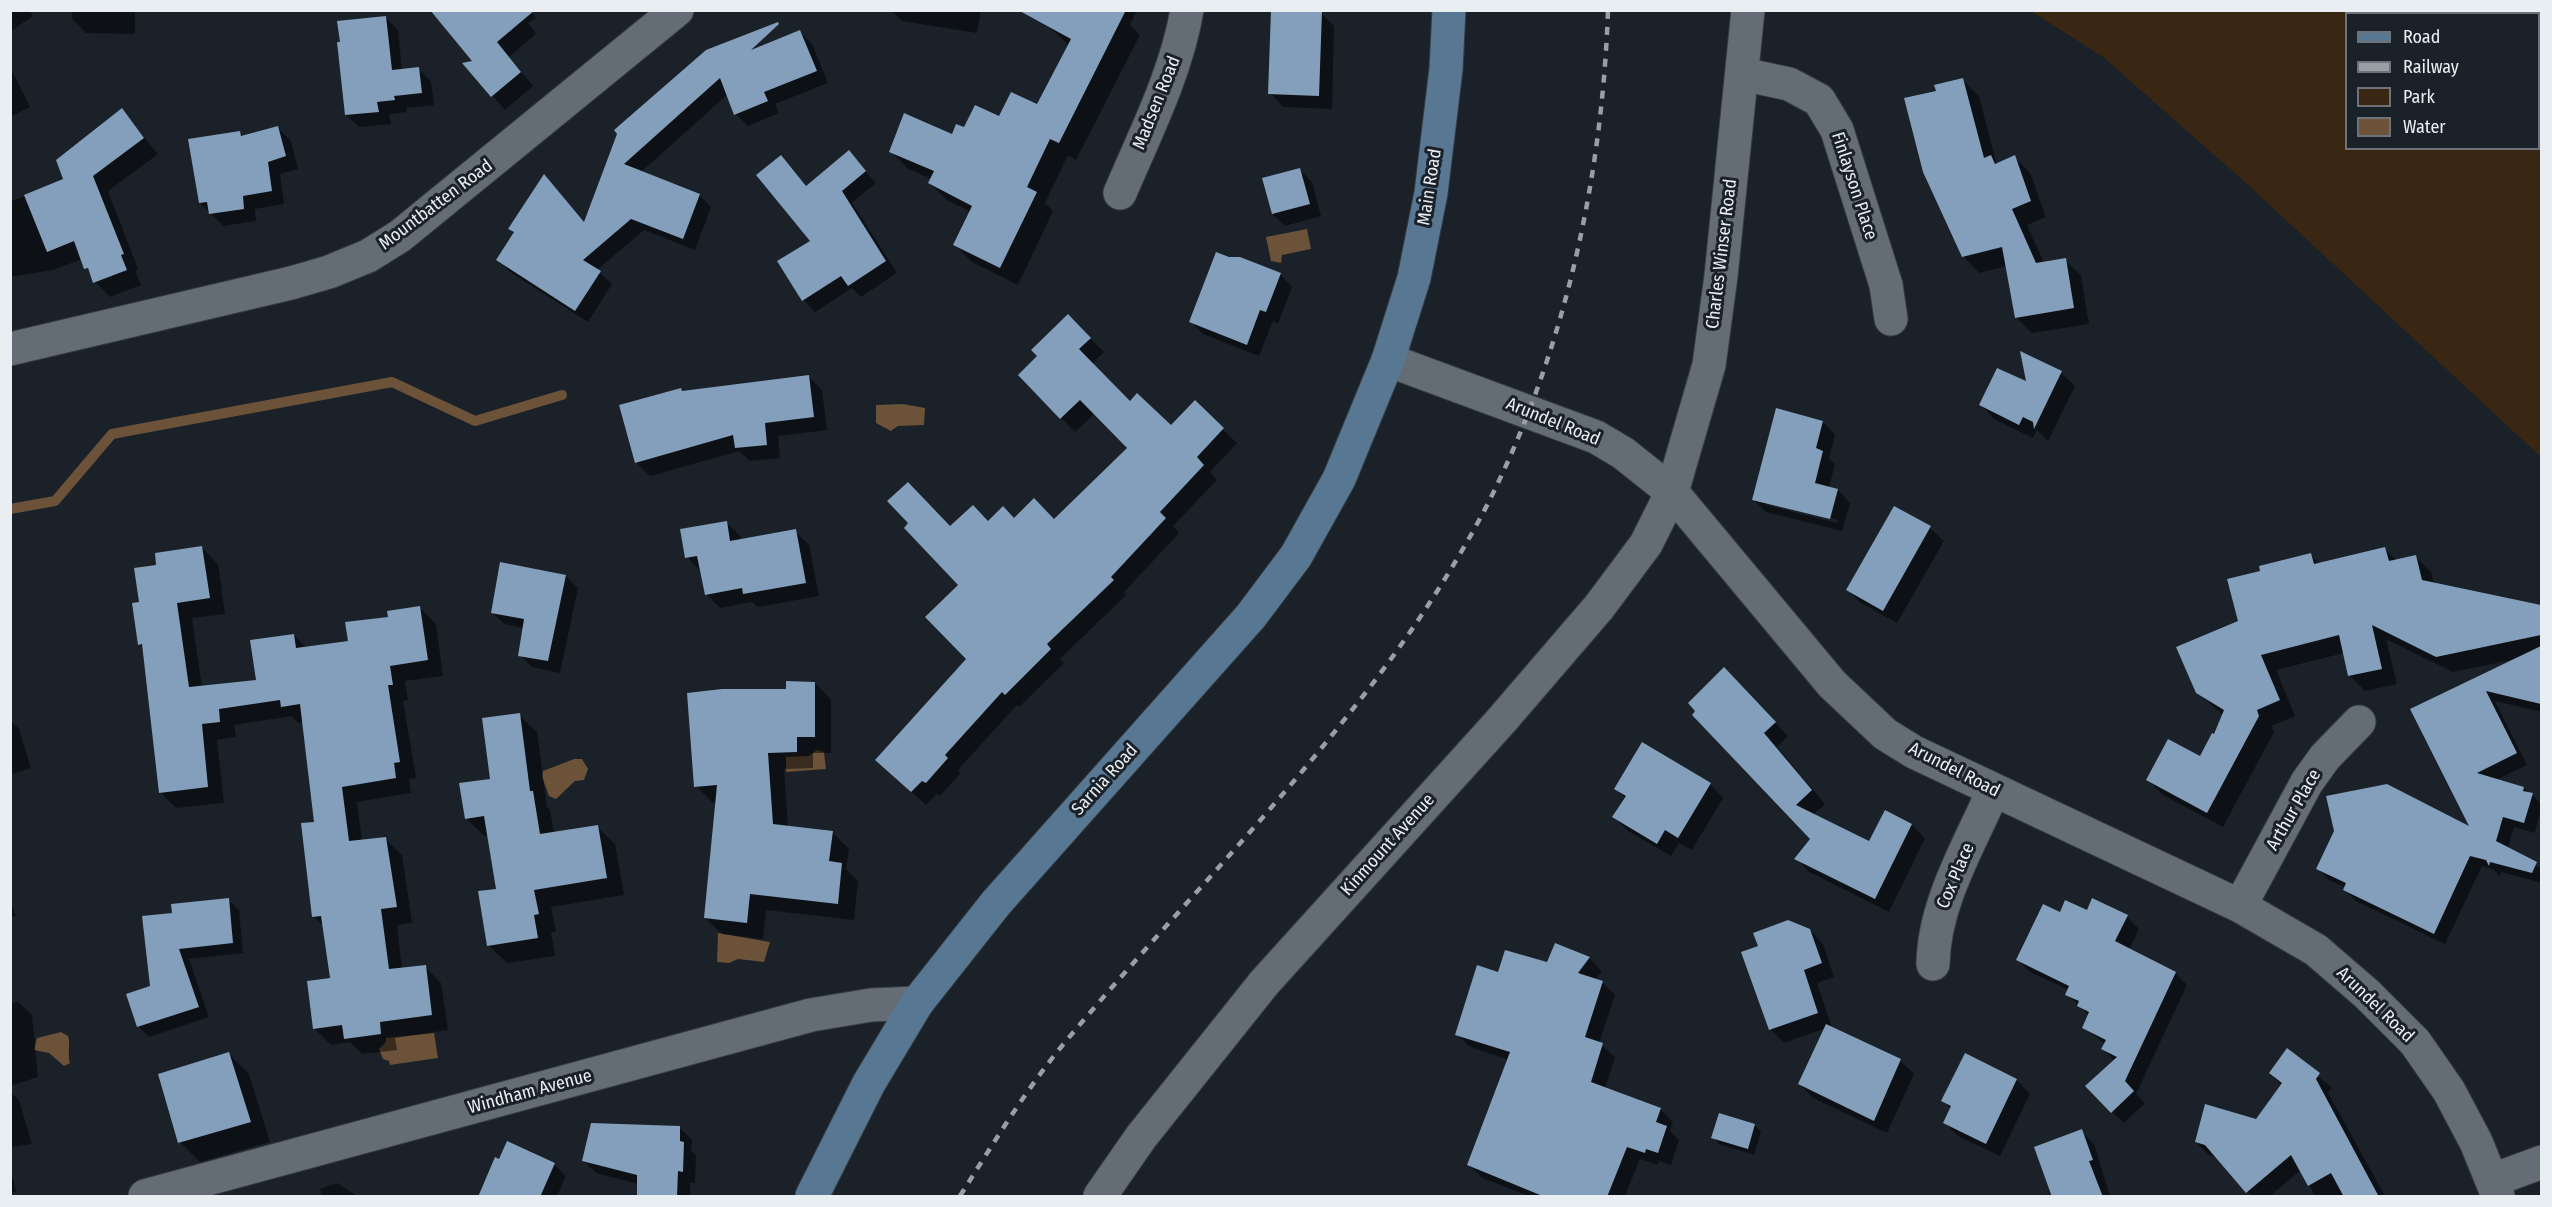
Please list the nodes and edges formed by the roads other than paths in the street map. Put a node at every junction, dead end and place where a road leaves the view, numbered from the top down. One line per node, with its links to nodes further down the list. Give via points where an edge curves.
1 (678, 10): 8 (street, Mountbatten Road, via 433,211 368,256 291,283)
2 (1187, 10): 6 (street, Madsen Road, via 1183,37)
3 (1449, 10): 9 (main road, Main Road, via 1431,193 1414,278)
4 (1748, 10): 5 (street, Charles Winser Road)
5 (1742, 74): 7 (street, Finlayson Place, via 1789,84 1819,100 1837,130 1886,285); 10 (street, Charles Winser Road, via 1709,365)
6 (1120, 193)
7 (1891, 319)
8 (10, 349)
9 (1388, 360): 10 (street, Arundel Road, via 1596,437); 15 (main road, Sarnia Road, via 1339,479 1296,556 1251,616 996,903)
10 (1672, 492): 12 (street, Arundel Road, via 1832,684 1860,712 1914,752); 20 (street, Kinmount Avenue, via 1646,544 1599,608 1264,983 1141,1137)
11 (2358, 722): 13 (street, Arthur Place, via 2307,782)
12 (1993, 791): 13 (street, Arundel Road); 14 (street, Cox Place, via 1940,911 1933,939)
13 (2240, 906): 17 (street, Arundel Road, via 2316,950 2415,1042 2449,1091)
14 (1933, 964)
15 (917, 1003): 18 (street, Windham Avenue, via 871,1005 811,1015); 19 (main road, Sarnia Road, via 869,1083)
16 (2541, 1162): 17 (street)
17 (2495, 1189)
18 (145, 1197)
19 (813, 1197)
20 (1100, 1197)

